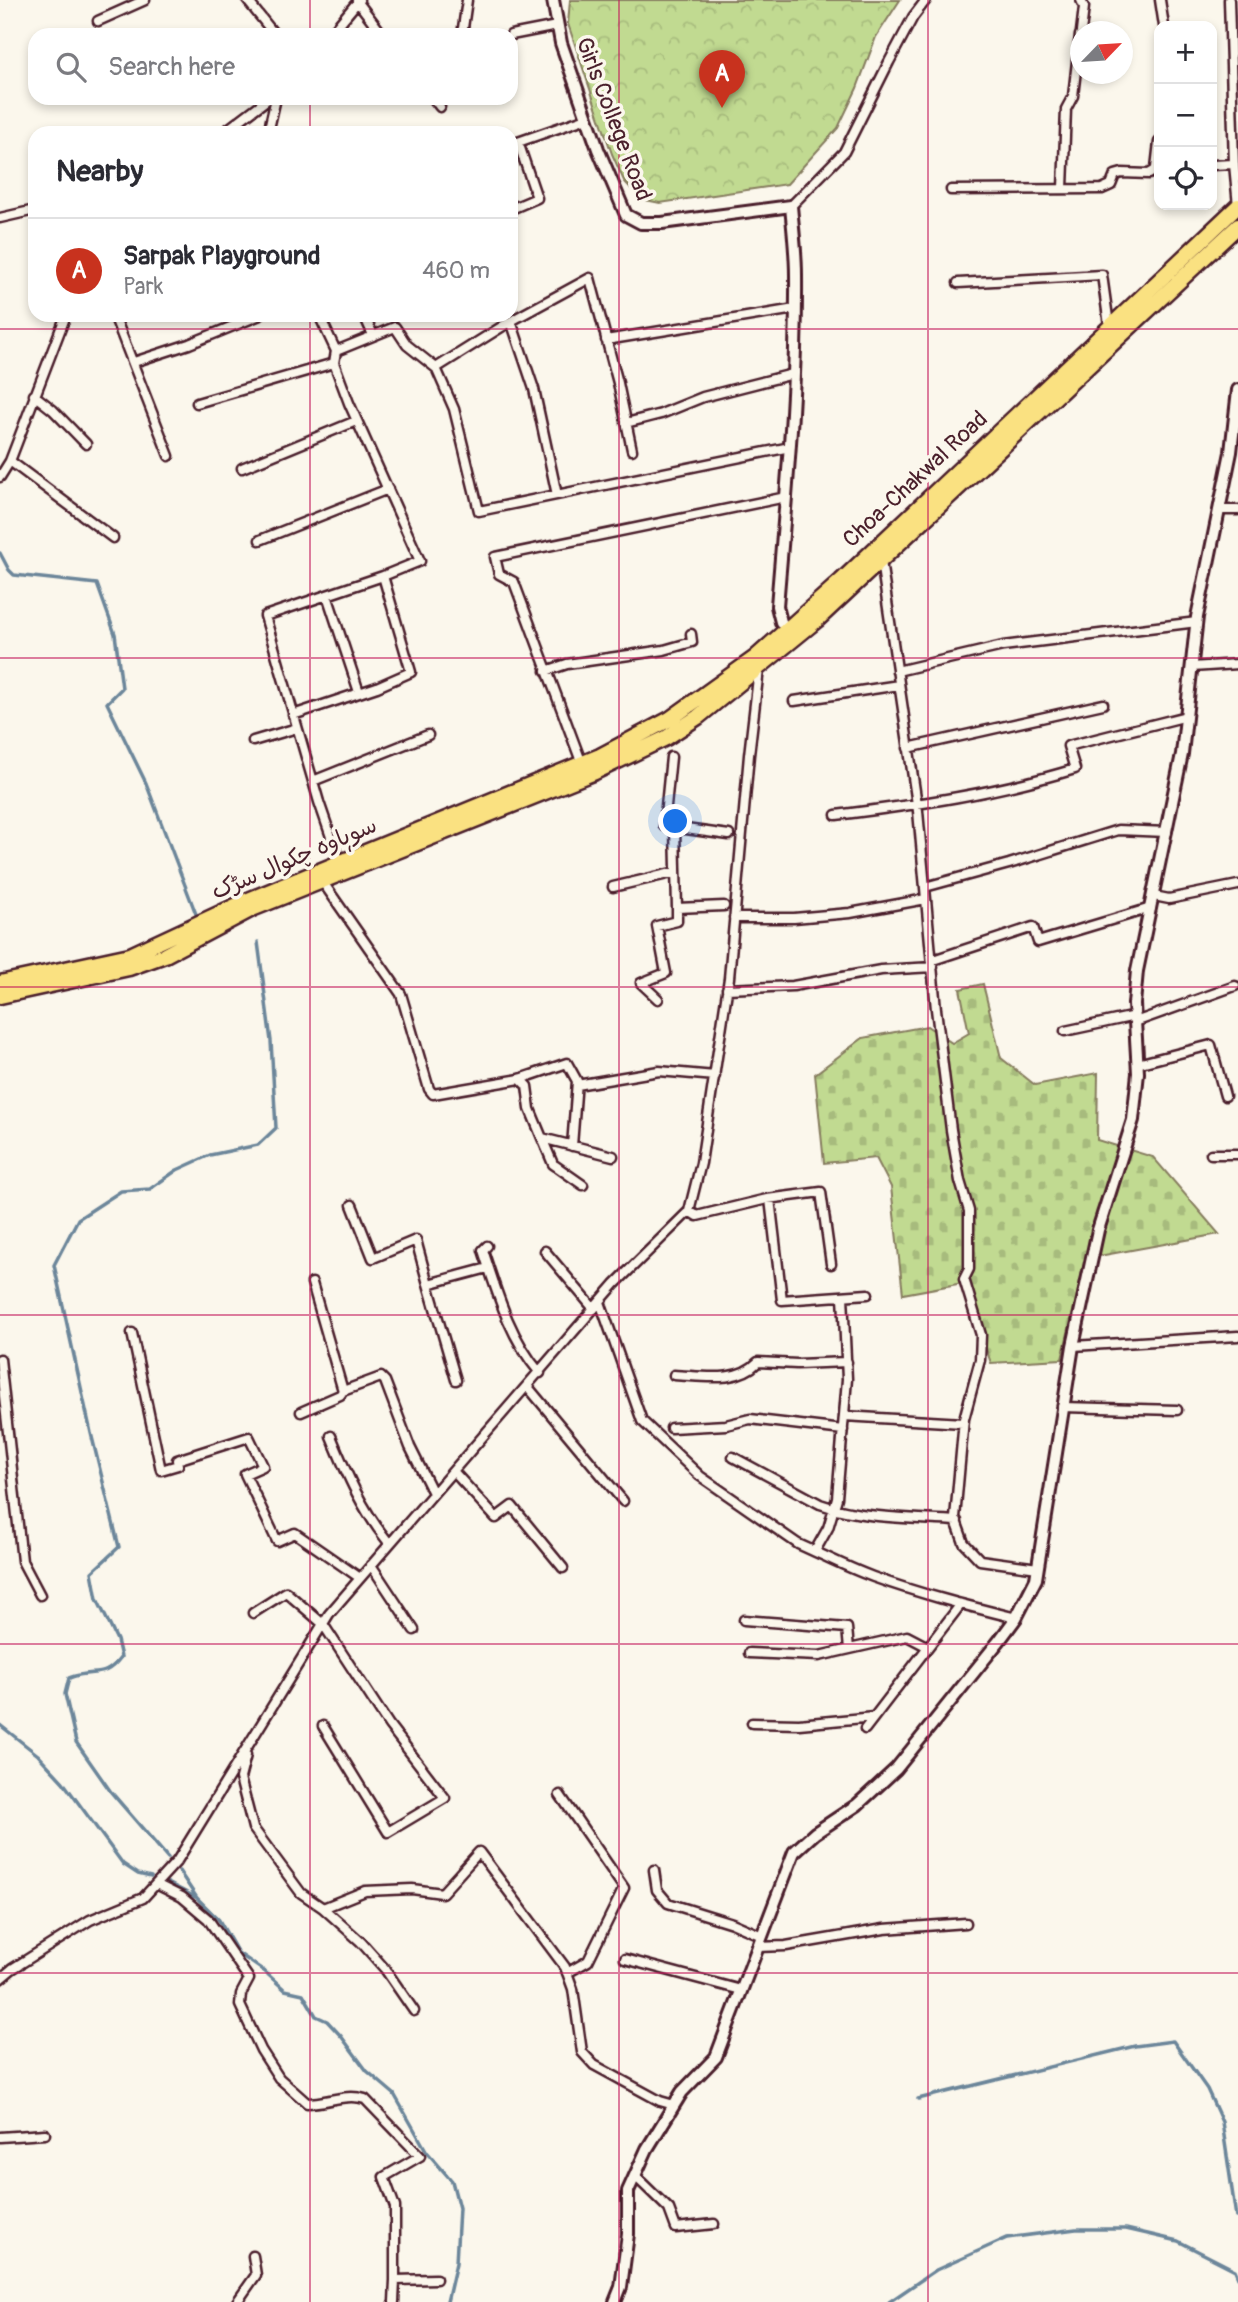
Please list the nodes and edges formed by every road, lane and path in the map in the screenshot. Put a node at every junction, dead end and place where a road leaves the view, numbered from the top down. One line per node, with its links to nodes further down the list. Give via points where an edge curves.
1 (145, 0): 10 (street)
2 (247, 0): 14 (street)
3 (467, 0): 17 (street)
4 (553, 0): 13 (street, Girls College Road)
5 (926, 0): 35 (street, via 844,152)
6 (1081, 0): 11 (street)
7 (1160, 0): 12 (street)
8 (1229, 0): 29 (street)
9 (358, 1): 15 (street); 16 (street)
10 (98, 21)
11 (1082, 21)
12 (1163, 21)
13 (557, 26): 18 (street); 22 (street, Girls College Road)
14 (269, 28)
15 (336, 28)
16 (378, 28)
17 (463, 28)
18 (518, 34)
19 (1075, 84): 32 (street, via 1066,109)
20 (260, 105): 24 (street)
21 (274, 105): 23 (street)
22 (587, 118): 28 (street); 35 (street, Girls College Road, via 626,215 641,223)
23 (270, 122): 25 (street); 26 (street)
24 (232, 126)
25 (269, 126)
26 (272, 126)
27 (518, 142): 34 (street, via 537,198)
28 (518, 142)
29 (1234, 164): 30 (street); 36 (street)
30 (1217, 166)
31 (1154, 171): 32 (street, via 1115,175 1107,188)
32 (1063, 188): 33 (street)
33 (951, 190)
34 (518, 206)
35 (791, 206): 41 (street)
36 (1238, 206): 50 (highway, Choa-Chakwal Road)
37 (28, 211): 38 (street)
38 (0, 218)
39 (1238, 226): 78 (highway)
40 (958, 283): 50 (street, via 1102,275)
41 (795, 309): 52 (street); 57 (street)
42 (518, 317): 52 (street, via 590,278)
43 (63, 322): 59 (street)
44 (117, 322): 54 (street)
45 (243, 322): 54 (street)
46 (322, 322): 53 (street)
47 (367, 322): 51 (street)
48 (509, 322): 56 (street)
49 (511, 322): 72 (street, via 534,389)
50 (1109, 325): 83 (highway, Choa-Chakwal Road)
51 (373, 335): 53 (street); 56 (street, via 395,327 407,345)
52 (606, 340): 62 (street)
53 (336, 351): 55 (street)
54 (134, 362): 67 (street)
55 (334, 363): 60 (street); 61 (street)
56 (436, 368): 72 (street, via 454,409 479,511)
57 (793, 374): 62 (street); 65 (street)
58 (1238, 390): 63 (street)
59 (34, 395): 64 (street); 68 (street)
60 (197, 403)
61 (356, 421): 69 (street); 71 (street)
62 (626, 423): 66 (street)
63 (1236, 436): 74 (street)
64 (86, 444)
65 (790, 447): 72 (street); 73 (street)
66 (632, 450)
67 (169, 456)
68 (10, 461): 70 (street); 76 (street)
69 (242, 468)
70 (0, 477)
71 (388, 489): 77 (street); 79 (street, via 420,561)
72 (557, 495)
73 (786, 497): 83 (street, via 777,606 780,622); 87 (street, via 495,557 499,574 514,582)
74 (1219, 510): 75 (street); 81 (street)
75 (1238, 510)
76 (113, 538)
77 (260, 540)
78 (881, 561): 83 (highway); 88 (street)
79 (383, 576): 80 (street); 90 (street, via 411,672)
80 (327, 595): 90 (street); 93 (street, via 265,616)
81 (1197, 622): 85 (street); 88 (street, via 1003,646)
82 (691, 634): 87 (street, via 692,642 664,650)
83 (790, 634): 86 (highway); 99 (highway, Choa-Chakwal Road, via 670,719)
84 (1238, 664): 85 (street)
85 (1192, 667): 94 (street)
86 (759, 668): 110 (highway, via 698,717 631,757); 118 (street)
87 (546, 671): 101 (street)
88 (897, 671): 89 (street)
89 (899, 685): 91 (street); 98 (street)
90 (359, 692): 93 (street)
91 (794, 702)
92 (1103, 704): 98 (street)
93 (293, 715): 95 (street)
94 (1187, 716): 103 (street, via 1068,746 1075,769); 106 (street)
95 (297, 728): 97 (street); 102 (street)
96 (428, 735): 102 (street)
97 (253, 741)
98 (908, 748): 103 (street)
99 (600, 756): 101 (highway, سوہاوہ چکوال سڑک)
100 (671, 757): 105 (street, via 664,826)
101 (582, 764): 108 (highway, سوہاوہ چکوال سڑک)
102 (313, 781): 108 (street)
103 (917, 805): 104 (street); 113 (street)
104 (836, 815)
105 (675, 828): 107 (street); 109 (street)
106 (1167, 832): 113 (street, via 1118,830); 115 (street)
107 (729, 835)
108 (340, 863): 120 (highway, سوہاوہ چکوال سڑک, via 130,955)
109 (676, 872): 112 (street); 117 (street)
110 (322, 881): 123 (highway, via 129,968); 129 (street, via 401,994 433,1094)
111 (1238, 885): 115 (street)
112 (613, 887)
113 (925, 887): 114 (street)
114 (926, 899): 118 (street, via 850,913); 119 (street)
115 (1153, 902): 119 (street, via 1038,942 1033,927); 125 (street, via 1137,971)
116 (724, 906): 117 (street)
117 (677, 908): 124 (street, via 677,921 657,926 666,973 641,983)
118 (734, 918): 122 (street)
119 (933, 963): 122 (street, via 793,986); 164 (street, via 951,1130 969,1211 964,1279 981,1335 980,1360)
120 (0, 984)
121 (1235, 986): 125 (street)
122 (727, 989): 128 (street)
123 (0, 996)
124 (658, 999)
125 (1135, 1019): 126 (street); 127 (street)
126 (1065, 1031)
127 (1137, 1064): 131 (street, via 1211,1045); 152 (street, via 1133,1120 1098,1230)
128 (715, 1076): 130 (street, via 660,1071); 140 (street)
129 (520, 1079): 130 (street, via 567,1063); 132 (street, via 527,1086)
130 (577, 1084): 133 (street)
131 (1225, 1096)
132 (542, 1138): 133 (street); 137 (street, via 553,1164)
133 (572, 1146): 136 (street)
134 (1210, 1154): 135 (street)
135 (1238, 1154)
136 (613, 1156)
137 (583, 1185)
138 (769, 1199): 140 (street, via 696,1216); 143 (street, via 821,1192); 148 (street, via 782,1300)
139 (352, 1205): 146 (street, via 373,1258 416,1240)
140 (689, 1211): 149 (street)
141 (487, 1246): 144 (street, via 483,1250)
142 (545, 1251): 149 (street)
143 (831, 1265)
144 (488, 1268): 146 (street); 155 (street, via 515,1336)
145 (312, 1283): 159 (street)
146 (428, 1284): 157 (street)
147 (868, 1294): 148 (street)
148 (843, 1296): 154 (street)
149 (597, 1306): 155 (street); 175 (street, via 642,1421 700,1476)
150 (132, 1333): 179 (street, via 161,1470 178,1465 177,1460 249,1437 262,1466 245,1474 277,1541 295,1533)
151 (1238, 1336): 152 (street)
152 (1073, 1346): 160 (street)
153 (0, 1359): 180 (street, via 22,1561)
154 (847, 1362): 156 (street, via 758,1362 748,1373 720,1377); 163 (street)
155 (540, 1373): 158 (street)
156 (674, 1374)
157 (456, 1380)
158 (528, 1387): 169 (street); 171 (street)
159 (343, 1391): 162 (street); 170 (street, via 381,1377 385,1381)
160 (1062, 1407): 161 (street); 177 (street)
161 (1177, 1410)
162 (301, 1412)
163 (844, 1416): 164 (street); 166 (street)
164 (963, 1423): 173 (street)
165 (671, 1428): 166 (street, via 750,1419)
166 (842, 1430): 172 (street)
167 (331, 1436): 174 (street, via 355,1495)
168 (733, 1457): 172 (street)
169 (453, 1471): 170 (street); 178 (street, via 496,1518 512,1506)
170 (433, 1493): 174 (street)
171 (623, 1501)
172 (834, 1509): 173 (street); 175 (street)
173 (957, 1521): 177 (street, via 964,1543 980,1560)
174 (389, 1543): 176 (street)
175 (815, 1551): 181 (street, via 872,1577)
176 (371, 1565): 179 (street); 186 (street)
177 (1038, 1567): 183 (street)
178 (563, 1568)
179 (360, 1578): 185 (street)
180 (40, 1595)
181 (961, 1604): 183 (street); 187 (street)
182 (253, 1613): 185 (street, via 286,1592)
183 (1016, 1618): 200 (street, via 896,1769 858,1805 794,1852)
184 (744, 1620): 188 (street, via 847,1628)
185 (323, 1625): 192 (street, via 389,1725 445,1797 388,1832); 194 (street)
186 (414, 1630)
187 (928, 1647): 188 (street, via 907,1636); 190 (street)
188 (849, 1649): 189 (street, via 818,1656)
189 (749, 1653)
190 (874, 1717): 191 (street); 193 (street)
191 (752, 1723)
192 (323, 1726)
193 (865, 1728)
194 (249, 1746): 197 (street, via 177,1861); 198 (street, via 240,1777 253,1828 301,1893)
195 (560, 1795): 202 (street, via 624,1888 588,1961)
196 (654, 1870): 200 (street, via 657,1890 668,1903 732,1923)
197 (156, 1884): 203 (street, via 143,1898 90,1920); 213 (street, via 182,1897 208,1919 249,1979 240,2005 279,2078 307,2103 353,2095 365,2099 419,2156 384,2177 395,2207)
198 (323, 1908): 202 (street, via 365,1891 442,1893 479,1852); 205 (street, via 385,1969)
199 (966, 1923): 200 (street, via 884,1929 786,1946)
200 (760, 1941): 204 (street)
201 (625, 1959): 204 (street)
202 (567, 1973): 206 (street, via 582,2052 594,2065)
203 (0, 1979)
204 (741, 1990): 206 (street, via 716,2057)
205 (414, 2011)
206 (674, 2105): 209 (street)
207 (46, 2134): 208 (street)
208 (0, 2137)
209 (635, 2176): 210 (street, via 669,2208 676,2228); 216 (street, via 628,2191 628,2234)
210 (714, 2224)
211 (253, 2256): 214 (street, via 256,2275)
212 (436, 2279): 213 (street)
213 (395, 2280): 215 (street)
214 (237, 2302)
215 (394, 2302)
216 (615, 2302)

